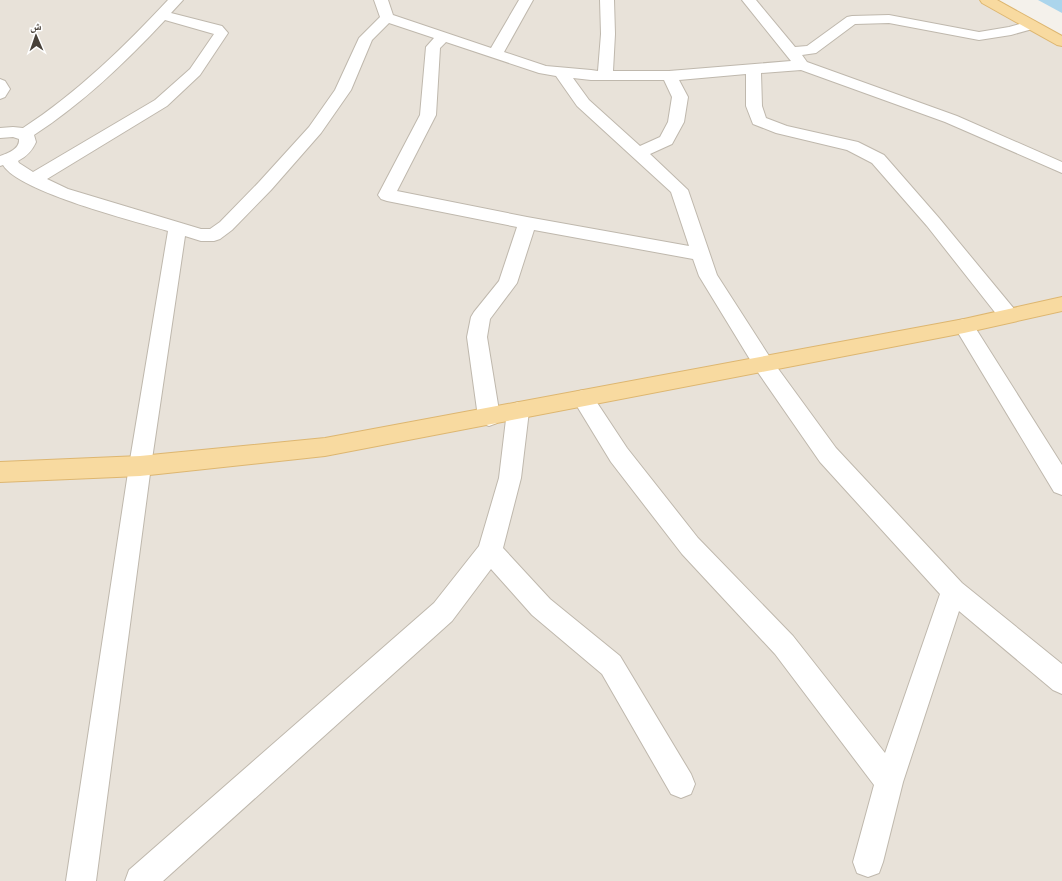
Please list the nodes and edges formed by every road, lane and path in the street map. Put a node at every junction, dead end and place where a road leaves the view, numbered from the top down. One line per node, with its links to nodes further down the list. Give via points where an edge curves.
1 (176, 0): 8 (street)
2 (190, 0): 8 (street)
3 (381, 0): 9 (street)
4 (607, 0): 17 (street)
5 (749, 0): 14 (street)
6 (987, 0): 10 (main road)
7 (522, 1): 13 (street)
8 (162, 15): 22 (street, via 138,41 52,118); 26 (street, via 217,29 221,33 195,72 161,103)
9 (387, 18): 11 (street); 28 (street, via 366,38 343,90 316,130 226,226 214,235 201,235)
10 (1032, 25): 12 (main road); 14 (street, via 978,36 889,18 852,20)
11 (442, 38): 13 (street); 27 (street, via 433,47 428,115 387,195)
12 (1062, 42)
13 (495, 54): 16 (street, via 544,70)
14 (798, 59): 15 (street); 25 (street, via 951,119)
15 (754, 70): 18 (street); 31 (street, via 754,106 759,121 782,130 852,146 878,159)
16 (561, 72): 17 (street); 23 (street, via 583,102)
17 (605, 75): 18 (street)
18 (669, 76): 23 (street, via 680,97 676,122 666,140)
19 (0, 84): 20 (street)
20 (0, 94)
21 (3, 128): 22 (street)
22 (25, 134): 24 (street, via 29,141 28,145 21,153)
23 (639, 153): 29 (street, via 679,190)
24 (4, 160): 26 (street)
25 (1062, 168)
26 (34, 179): 28 (street, via 62,192)
27 (527, 223): 29 (street); 36 (street, via 508,283 481,317 476,337)
28 (177, 228): 37 (street)
29 (700, 254): 33 (street, via 708,276)
30 (1062, 304): 31 (main road)
31 (1008, 315): 32 (main road)
32 (964, 326): 33 (main road); 39 (street)
33 (764, 365): 34 (main road); 41 (street, via 828,456)
34 (583, 398): 35 (main road); 43 (street, via 619,455 690,546 784,645)
35 (518, 411): 36 (main road); 40 (street, via 510,478)
36 (489, 417): 37 (main road, via 325,447)
37 (140, 466): 38 (main road); 46 (street)
38 (0, 472)
39 (1062, 485)
40 (490, 551): 44 (street, via 541,607 611,665); 47 (street, via 443,612)
41 (953, 590): 42 (street); 43 (street)
42 (1062, 681)
43 (888, 782): 45 (street)
44 (681, 784)
45 (868, 862)
46 (80, 881)
47 (140, 881)

